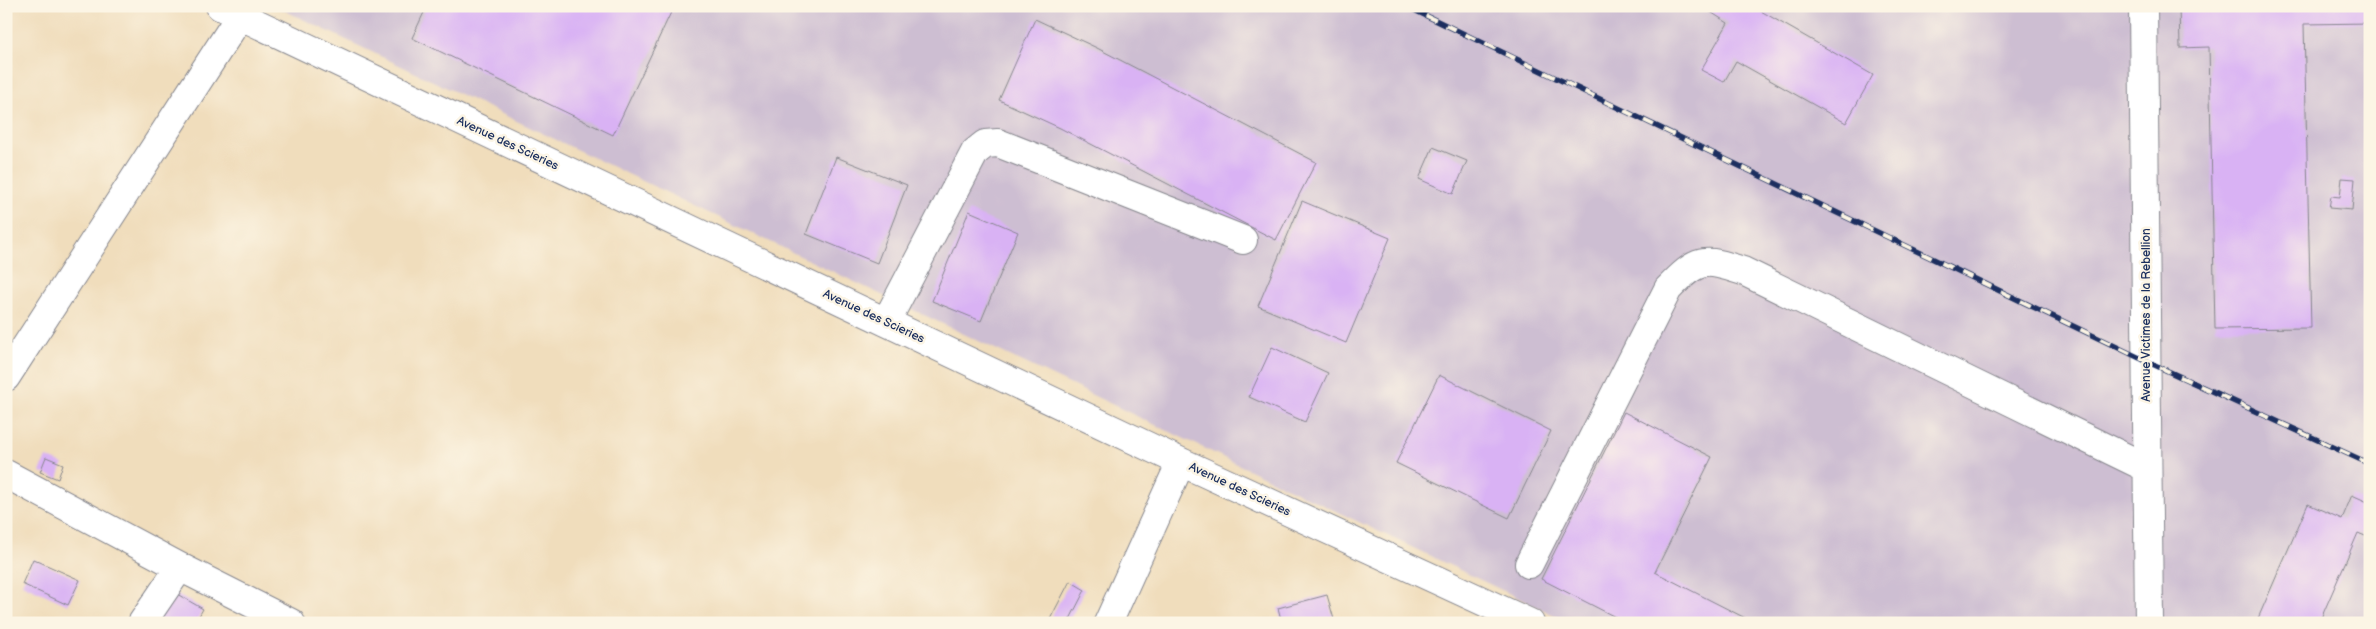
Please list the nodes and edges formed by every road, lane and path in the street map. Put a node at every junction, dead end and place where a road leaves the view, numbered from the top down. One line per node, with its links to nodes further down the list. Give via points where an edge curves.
1 (2143, 6): 7 (street, Avenue Victimes de la Rebellion)
2 (230, 11): 4 (street, Avenue des Scieries); 5 (street)
3 (1243, 240): 4 (street, via 998,143 984,144 975,152)
4 (886, 322): 6 (street, Avenue des Scieries)
5 (6, 376)
6 (1181, 462): 13 (street); 14 (street, Avenue des Scieries)
7 (2147, 468): 9 (street, via 1743,271 1711,261 1687,269 1668,289); 15 (street, Avenue Victimes de la Rebellion)
8 (6, 474): 10 (street)
9 (1529, 564)
10 (180, 567): 11 (street); 12 (street)
11 (142, 623)
12 (291, 623)
13 (1108, 623)
14 (1530, 623)
15 (2149, 623)

